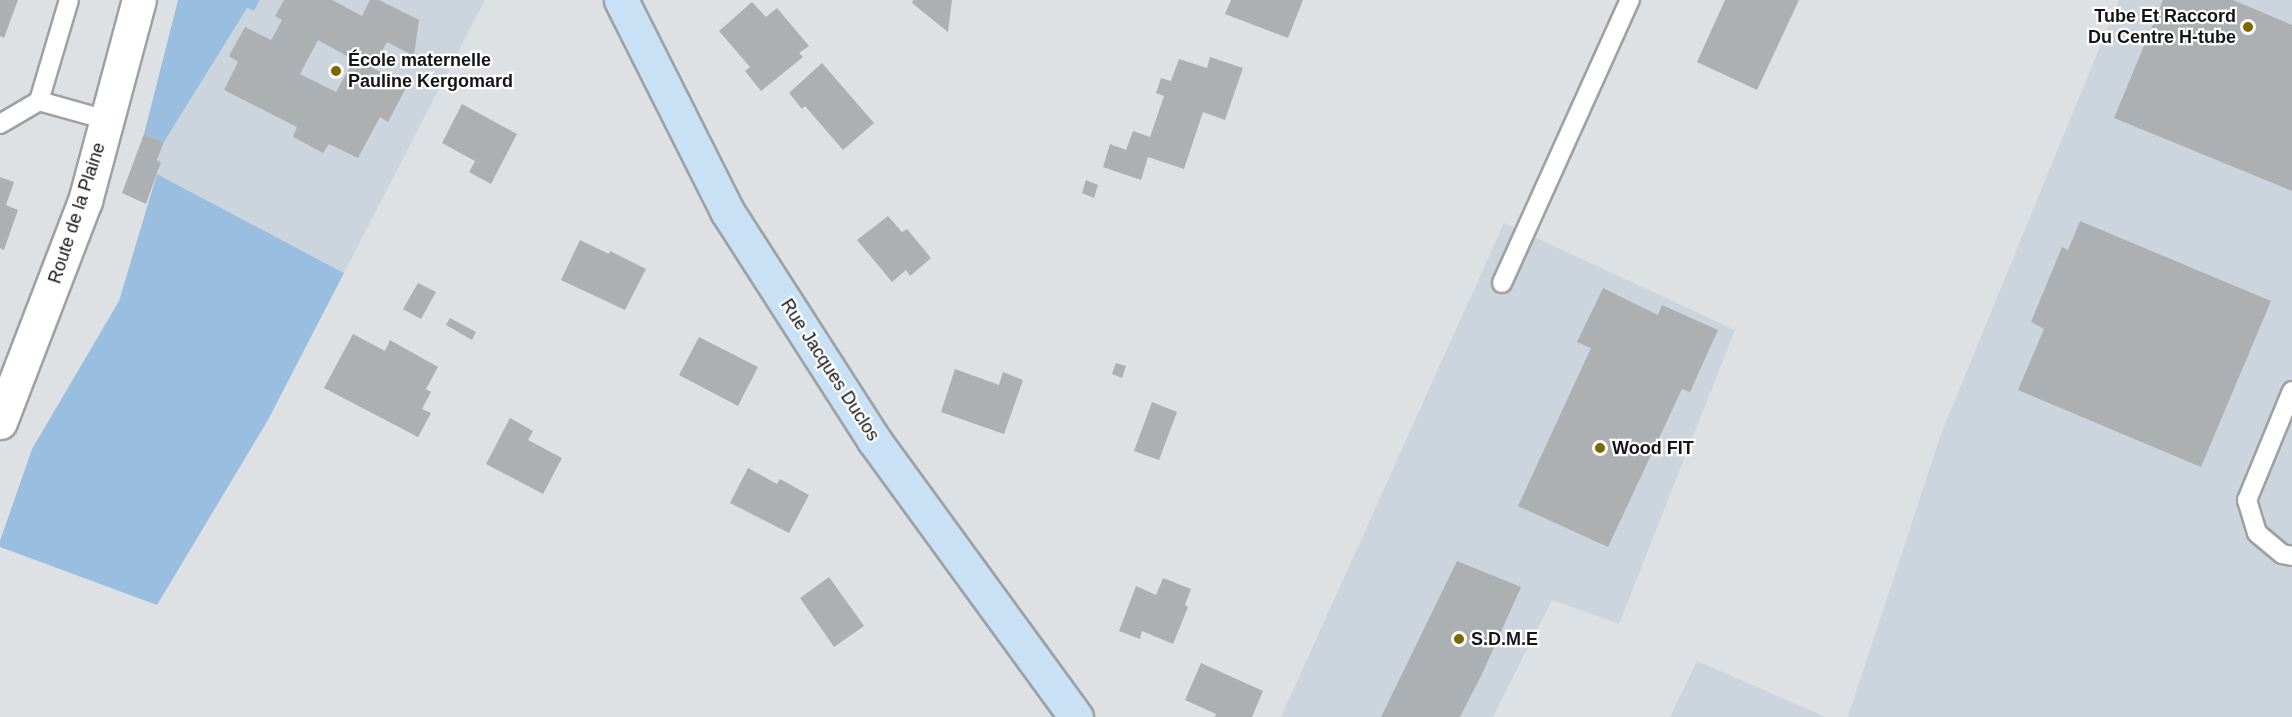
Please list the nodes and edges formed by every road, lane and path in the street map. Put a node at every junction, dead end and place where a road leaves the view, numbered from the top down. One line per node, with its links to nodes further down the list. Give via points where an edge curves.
1 (69, 0): 5 (lane)
2 (139, 0): 6 (street, Route de la Plaine)
3 (621, 0): 12 (street, Rue Jacques Duclos, via 727,211 874,440)
4 (1630, 0): 8 (lane)
5 (39, 101): 6 (lane); 7 (lane)
6 (107, 120): 10 (street, Route de la Plaine, via 74,234)
7 (0, 124)
8 (1502, 283)
9 (2292, 391): 11 (lane, via 2247,500 2257,533 2282,554)
10 (2, 407)
11 (2292, 556)
12 (1076, 717)

